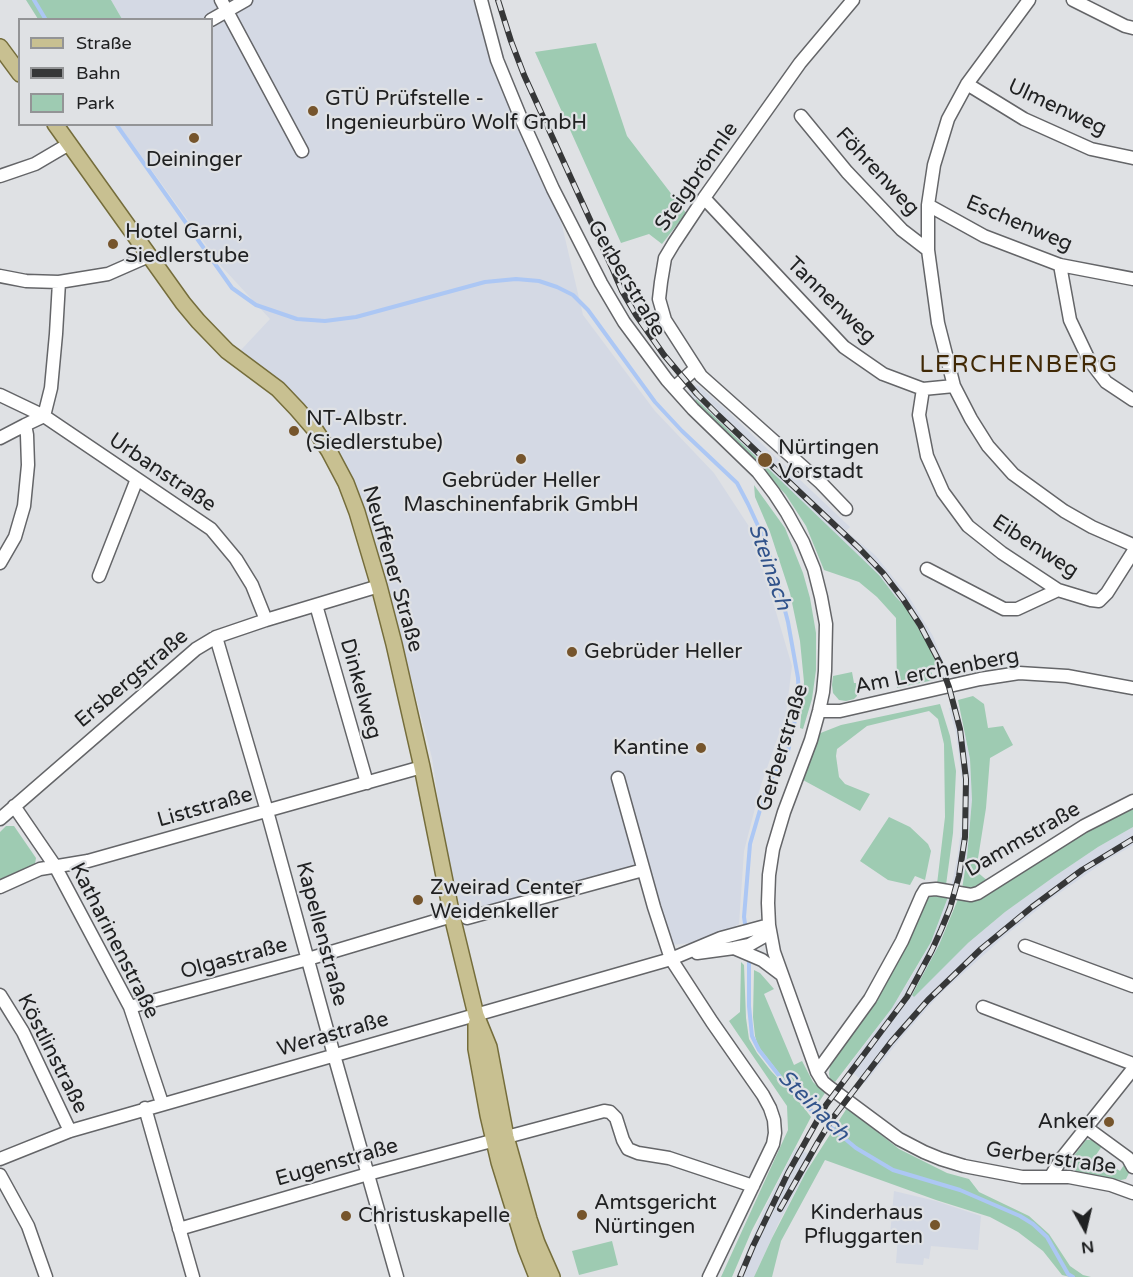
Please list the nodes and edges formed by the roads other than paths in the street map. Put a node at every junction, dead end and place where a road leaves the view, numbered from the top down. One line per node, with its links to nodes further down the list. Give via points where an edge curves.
1 (246, 0): 6 (street)
2 (482, 0): 28 (street, Gerberstraße, via 497,60 553,189 624,322)
3 (853, 0): 18 (street, Steigbrönnle, via 800,63)
4 (1029, 0): 11 (street)
5 (1073, 0): 8 (street)
6 (223, 5): 7 (street); 15 (street)
7 (213, 18)
8 (1133, 28)
9 (0, 47): 10 (main road)
10 (18, 71)
11 (967, 84): 16 (street, Ulmenweg, via 1024,119 1092,149); 19 (street, via 942,137)
12 (801, 116): 20 (street, Föhrenweg, via 902,230)
13 (56, 126): 14 (main road, Neuffener Straße)
14 (69, 144): 17 (street, via 35,164); 21 (main road, Neuffener Straße)
15 (302, 151)
16 (1133, 158)
17 (0, 176)
18 (704, 198): 26 (street, Steigbrönnle, via 665,258 659,299 665,320); 29 (street, Tannenweg, via 844,347 883,374)
19 (928, 205): 20 (street); 22 (street, Eschenweg, via 984,236)
20 (928, 250): 27 (street, via 938,323)
21 (148, 256): 25 (street, via 108,274); 42 (main road, Neuffener Straße, via 198,321 227,351 278,389 316,431 346,483)
22 (1060, 266): 24 (street, Eschenweg); 31 (street, via 1070,320 1089,360 1106,382)
23 (0, 276): 25 (street, via 26,282)
24 (1133, 279)
25 (59, 282): 32 (street, via 52,377)
26 (696, 368): 28 (street); 36 (street, Steigbrönnle)
27 (954, 386): 29 (street, Tannenweg); 37 (street, via 988,446 1013,474 1064,511)
28 (674, 388): 48 (street, Gerberstraße, via 758,472 803,542 814,569 826,624)
29 (923, 389): 43 (street, Eibenweg, via 919,415 923,436 943,492 968,526)
30 (0, 395): 32 (street, Urbanstraße)
31 (1133, 400)
32 (44, 416): 33 (street); 35 (street, Urbanstraße)
33 (25, 425): 34 (street); 39 (street, via 28,465 24,506 15,537)
34 (0, 438)
35 (137, 479): 41 (street); 45 (street, Urbanstraße, via 211,530 252,585)
36 (846, 509)
37 (1133, 544)
38 (1133, 552): 43 (street, Eibenweg, via 1100,601)
39 (0, 563)
40 (927, 569): 43 (street, via 1004,609 1017,609)
41 (99, 576)
42 (379, 586): 44 (street, Ersbergstraße); 49 (main road, Neuffener Straße)
43 (1058, 590)
44 (316, 605): 45 (street, Ersbergstraße); 51 (street, Dinkelweg)
45 (266, 620): 46 (street, Ersbergstraße)
46 (216, 637): 53 (street, Ersbergstraße, via 196,649); 54 (street, Kapellenstraße)
47 (1133, 688): 48 (street, Am Lerchenberg, via 1066,676 1020,673 840,711)
48 (819, 711): 60 (street, Gerberstraße, via 773,849 769,875)
49 (422, 767): 51 (street, Liststraße); 59 (main road, Neuffener Straße)
50 (618, 778): 57 (street)
51 (367, 783): 54 (street, Liststraße)
52 (1133, 801): 74 (street, Dammstraße, via 1084,826 978,893 925,890 870,999)
53 (14, 806): 55 (street, Ersbergstraße); 56 (street, Katharinenstraße)
54 (267, 811): 56 (street, Liststraße, via 88,861); 65 (street, Kapellenstraße)
55 (0, 819)
56 (55, 866): 58 (street, Liststraße); 69 (street, Katharinenstraße)
57 (643, 870): 59 (street, Olgastraße); 64 (street)
58 (0, 887)
59 (460, 917): 65 (street, Olgastraße); 71 (main road, Neuffener Straße)
60 (770, 929): 61 (street, Werastraße); 66 (street, Gerberstraße)
61 (756, 935): 63 (street, Werastraße); 64 (street, Werastraße, via 732,935)
62 (1025, 946): 67 (street)
63 (734, 948): 64 (street, Werastraße); 66 (street, via 762,960)
64 (675, 958): 71 (street, Werastraße); 85 (street, via 770,1108 776,1133)
65 (308, 959): 69 (street, Olgastraße); 72 (street, Kapellenstraße)
66 (782, 975): 74 (street, Gerberstraße)
67 (1133, 986)
68 (0, 995): 78 (street, Köstlinstraße, via 23,1032)
69 (130, 1007): 75 (street, Katharinenstraße)
70 (983, 1007): 73 (street)
71 (476, 1015): 72 (street, Werastraße); 79 (main road, Neuffener Straße, via 476,1049)
72 (334, 1055): 75 (street, Werastraße); 82 (street, Kapellenstraße)
73 (1133, 1067): 77 (street)
74 (817, 1072): 84 (street, Gerberstraße, via 829,1087 899,1139 924,1152 964,1166 1022,1177)
75 (162, 1103): 76 (street, Werastraße)
76 (145, 1108): 78 (street, Werastraße); 87 (street)
77 (1087, 1128): 81 (street, Gerberstraße, via 1128,1158); 84 (street)
78 (70, 1131): 80 (street, Werastraße)
79 (500, 1139): 82 (street, Eugenstraße); 85 (street, via 610,1112 628,1149 669,1158); 91 (main road, Neuffener Straße, via 516,1221); 92 (main road, Neuffener Straße)
80 (0, 1159)
81 (1133, 1167)
82 (368, 1174): 87 (street, Eugenstraße); 90 (street, Kapellenstraße)
83 (0, 1175): 88 (street, via 28,1226)
84 (1051, 1176): 86 (street, Gerberstraße)
85 (753, 1186): 93 (street)
86 (1132, 1189)
87 (179, 1228): 89 (street)
88 (46, 1277)
89 (193, 1277)
90 (398, 1277)
91 (537, 1277)
92 (552, 1277)
93 (709, 1277)

